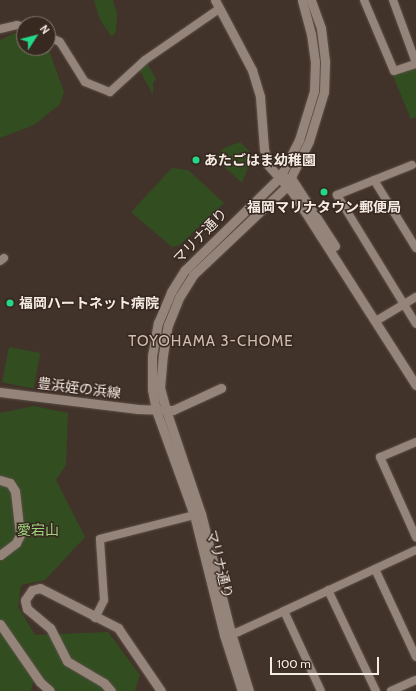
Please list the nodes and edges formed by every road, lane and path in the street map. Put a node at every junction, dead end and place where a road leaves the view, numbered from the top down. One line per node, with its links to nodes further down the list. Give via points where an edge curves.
1 (302, 0): 11 (street, マリナ通り, via 315,61 314,91 299,140)
2 (311, 0): 12 (street, マリナ通り, via 321,28 325,61 324,92 309,141)
3 (364, 0): 9 (street, via 394,71)
4 (393, 0): 9 (street)
5 (217, 4): 8 (street, via 145,60 110,92 85,82 60,42); 11 (street, via 252,70 260,97 264,149 268,165)
6 (16, 25): 7 (street)
7 (0, 29)
8 (56, 40)
9 (416, 63)
10 (415, 166): 13 (street)
11 (280, 177): 12 (street); 14 (street); 24 (street, マリナ通り, via 203,250 185,270 171,292 158,323 152,356 152,389)
12 (292, 178): 14 (street, マリナ通り); 18 (street)
13 (374, 180): 15 (street); 17 (street, via 337,195)
14 (286, 187): 18 (street, via 293,193); 25 (street, マリナ通り, via 210,257 193,275 180,296 168,325 163,355 160,388)
15 (416, 248)
16 (416, 297): 17 (street)
17 (404, 304): 18 (street); 19 (street)
18 (378, 320): 20 (street); 21 (street)
19 (416, 324)
20 (416, 378)
21 (416, 385)
22 (220, 388): 25 (street, 豊浜姪の浜線, via 173,410)
23 (0, 392): 24 (street, 豊浜姪の浜線)
24 (156, 410): 25 (street, 豊浜姪の浜線); 28 (street, マリナ通り)
25 (166, 410): 37 (street, マリナ通り, via 201,514)
26 (416, 442): 29 (street, via 380,457)
27 (0, 480): 31 (street, via 10,483 15,491 20,535 16,543)
28 (194, 515): 35 (street, via 100,539 104,600); 37 (street, マリナ通り)
29 (416, 537)
30 (416, 550): 32 (street)
31 (0, 555)
32 (375, 569): 33 (street); 38 (street)
33 (328, 590): 34 (street); 46 (street)
34 (284, 611): 37 (street); 45 (street)
35 (95, 618): 41 (street, via 40,588 32,590 25,600 27,609 54,633 67,661 104,683); 42 (street, via 118,628)
36 (0, 624): 40 (street)
37 (228, 634): 43 (street, マリナ通り); 44 (street, マリナ通り)
38 (416, 657)
39 (416, 680): 47 (street)
40 (46, 690)
41 (111, 691)
42 (161, 691)
43 (242, 691)
44 (249, 691)
45 (321, 691)
46 (376, 691)
47 (391, 691)

